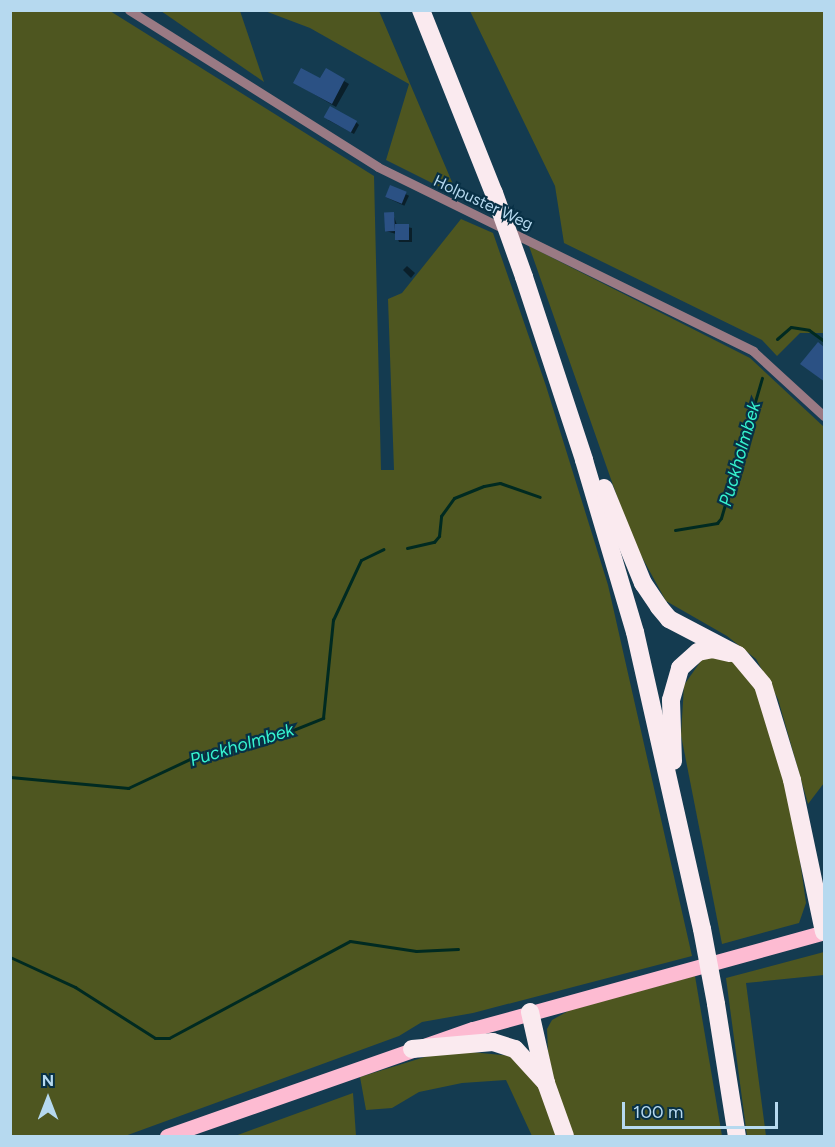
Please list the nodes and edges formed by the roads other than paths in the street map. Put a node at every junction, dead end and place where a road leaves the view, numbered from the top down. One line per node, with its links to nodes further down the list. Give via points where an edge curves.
1 (129, 10): 3 (street, Holpuster Weg, via 378,167 753,351)
2 (421, 10): 4 (highway, bridge, via 494,193)
3 (825, 416)
4 (584, 460): 5 (highway, via 603,485 636,567 658,608 669,619); 6 (highway, via 635,632)
5 (738, 655): 6 (highway, via 712,649 698,652 687,658 677,675 671,700); 7 (highway, via 755,671 771,702)
6 (675, 806): 15 (highway, bridge, via 702,928)
7 (810, 861): 8 (highway); 9 (highway)
8 (825, 882)
9 (824, 932): 10 (main road)
10 (530, 1012): 11 (main road); 12 (highway)
11 (412, 1049): 12 (highway, via 493,1042 514,1048); 13 (main road)
12 (546, 1083): 14 (highway)
13 (167, 1137)
14 (565, 1137)
15 (737, 1137)

